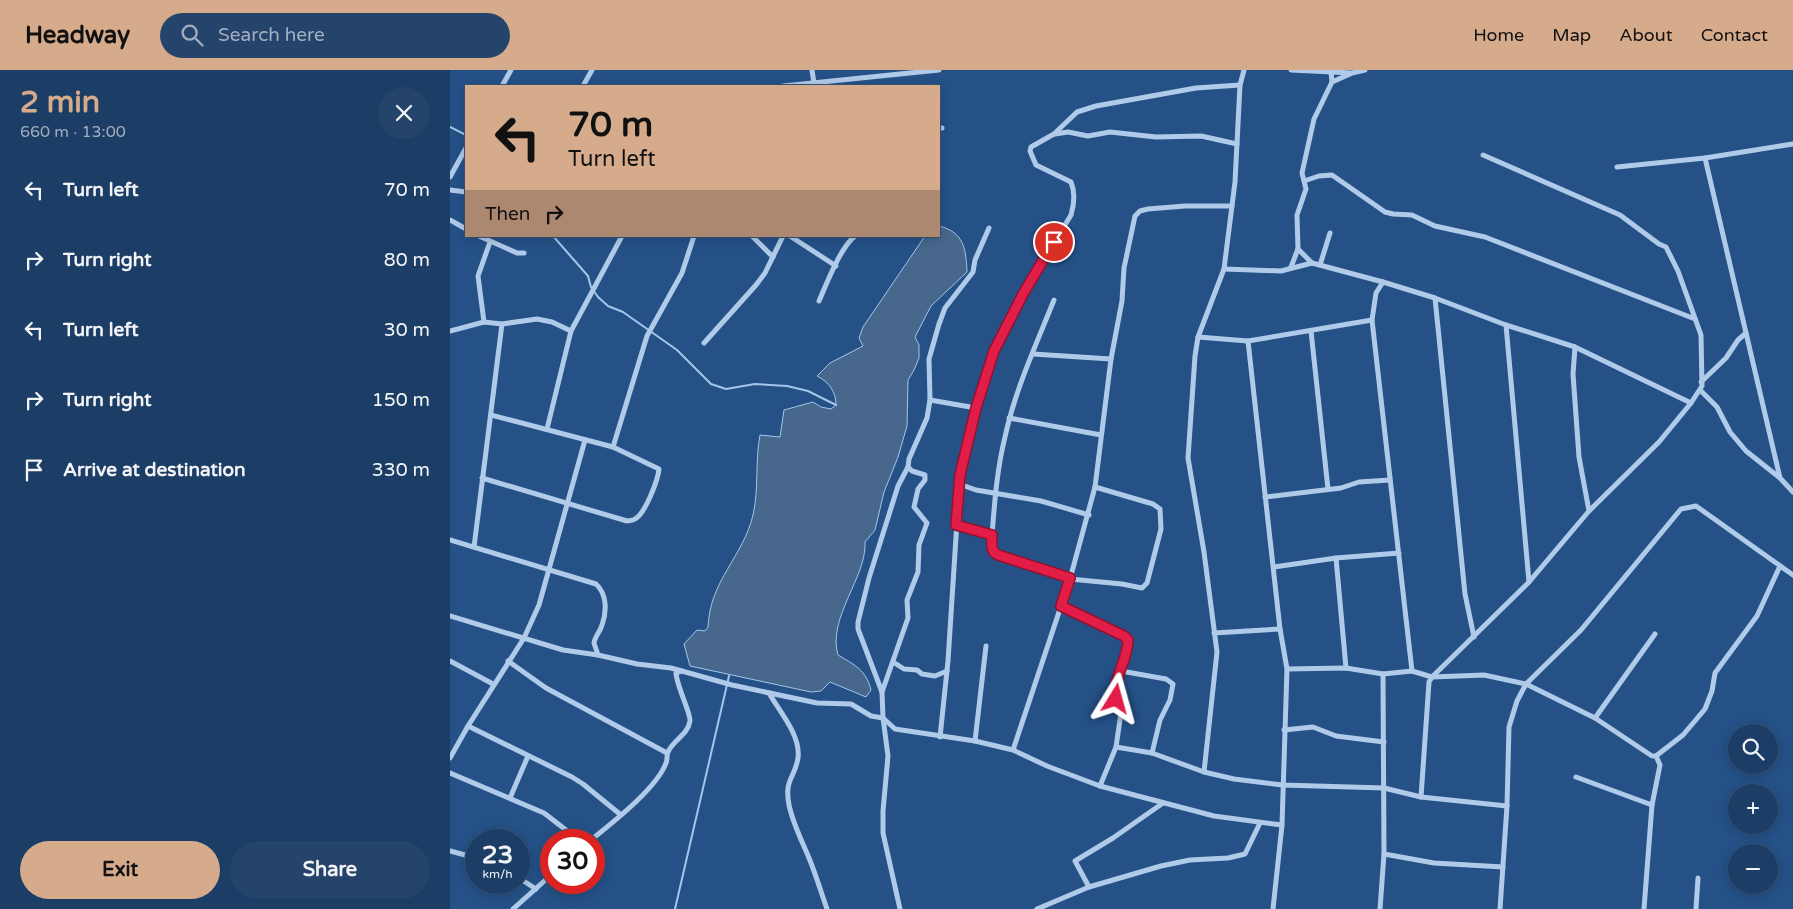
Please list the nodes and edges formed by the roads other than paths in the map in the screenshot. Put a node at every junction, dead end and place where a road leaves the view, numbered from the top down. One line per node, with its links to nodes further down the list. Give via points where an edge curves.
1 (511, 70): 12 (street)
2 (592, 70): 13 (street)
3 (812, 70): 11 (street)
4 (938, 70): 11 (street)
5 (1244, 70): 15 (street)
6 (1291, 70): 8 (street)
7 (1365, 70): 9 (street)
8 (1331, 72): 9 (street); 10 (street)
9 (1352, 73): 10 (street)
10 (1332, 82): 24 (street, via 1314,118 1302,173)
11 (814, 83): 14 (street)
12 (503, 85)
13 (584, 85)
14 (793, 85)
15 (1240, 85): 16 (street, via 1196,88 1096,106 1077,112); 17 (street)
16 (1054, 134): 17 (street, via 1068,132 1088,136 1110,132 1156,137 1201,136); 71 (street, via 1030,151 1036,165 1072,182 1073,208 994,351)
17 (1237, 144): 27 (street)
18 (1793, 144): 21 (street)
19 (465, 150): 23 (street)
20 (1483, 155): 52 (street, via 1620,216 1666,247)
21 (1705, 158): 22 (street); 60 (street)
22 (1617, 167)
23 (450, 177)
24 (1304, 181): 40 (street, via 1306,189 1297,214); 52 (street, via 1332,175 1385,212 1412,215 1435,226 1485,236)
25 (450, 190): 26 (street)
26 (465, 192)
27 (1232, 206): 47 (street); 66 (street, via 1148,209 1135,216)
28 (450, 220): 29 (street)
29 (465, 228)
30 (989, 228): 69 (street, via 973,272 945,308 938,324 929,358)
31 (1330, 234): 44 (street)
32 (481, 237): 39 (street)
33 (621, 237): 59 (street)
34 (694, 237): 77 (street, via 682,273 647,336)
35 (753, 237): 42 (street)
36 (783, 237): 42 (street)
37 (792, 237): 45 (street)
38 (854, 237): 45 (street)
39 (490, 242): 41 (street); 54 (street, via 478,276)
40 (1298, 248): 43 (street); 46 (street)
41 (524, 253)
42 (773, 257): 63 (street, via 756,285)
43 (1312, 263): 44 (street); 46 (street)
44 (1320, 265): 48 (street)
45 (836, 266): 51 (street)
46 (1291, 267): 47 (street, via 1268,272)
47 (1224, 268): 61 (street)
48 (1383, 282): 49 (street); 53 (street, via 1376,293)
49 (1435, 298): 56 (street); 108 (street, via 1465,594)
50 (1054, 300): 65 (street)
51 (819, 301)
52 (1695, 319): 67 (street, via 1701,335)
53 (1372, 320): 58 (street); 81 (street)
54 (484, 322): 55 (street); 57 (street)
55 (502, 324): 59 (street, via 538,318); 72 (street)
56 (1506, 325): 64 (street); 102 (street)
57 (450, 331)
58 (1311, 331): 62 (street); 84 (street)
59 (571, 332): 74 (street)
60 (1746, 334): 67 (street); 80 (street)
61 (1198, 337): 62 (street); 106 (street, via 1188,458)
62 (1248, 341): 87 (street)
63 (704, 343)
64 (1575, 347): 70 (street); 89 (street, via 1573,374 1579,457)
65 (1033, 354): 66 (street); 73 (street)
66 (1111, 359): 75 (street)
67 (1702, 382): 68 (street)
68 (1700, 390): 70 (street); 80 (street, via 1717,407 1730,432 1746,451)
69 (930, 400): 71 (street); 78 (street, via 927,418)
70 (1691, 403): 89 (street, via 1658,442)
71 (976, 408): 82 (street)
72 (491, 415): 74 (street); 79 (street)
73 (1009, 418): 75 (street); 86 (street)
74 (547, 429): 76 (street)
75 (1101, 435): 83 (street)
76 (585, 440): 77 (street); 88 (street)
77 (613, 447): 88 (street, via 658,469 654,488 639,515 627,520)
78 (908, 467): 114 (street, via 925,475 914,507 927,523 919,544 918,572 907,600 908,618); 125 (street, via 898,486 858,622)
79 (482, 478): 88 (street); 94 (street)
80 (1780, 478): 85 (street)
81 (1390, 480): 84 (street); 95 (street)
82 (959, 484): 86 (street); 91 (street)
83 (1096, 487): 90 (street); 101 (street, via 1160,509 1161,529 1146,584 1142,588)
84 (1328, 489): 87 (street)
85 (1793, 492)
86 (996, 493): 90 (street, via 1041,501); 92 (street)
87 (1265, 498): 98 (street)
88 (568, 503): 99 (street)
89 (1589, 511): 102 (street)
90 (1089, 515): 101 (street)
91 (956, 525): 92 (street); 118 (street)
92 (992, 535): 101 (street, via 994,553)
93 (450, 540): 94 (street)
94 (474, 547): 99 (street)
95 (1399, 553): 96 (street); 120 (street)
96 (1336, 558): 98 (street); 115 (street)
97 (1780, 566): 100 (street); 124 (street, via 1696,506 1681,509 1581,630); 139 (street, via 1757,616 1715,673 1705,709 1683,735)
98 (1274, 568): 105 (street)
99 (549, 570): 109 (street, via 539,605); 111 (street, via 600,588 605,600 605,616 594,643)
100 (1793, 575)
101 (1070, 578): 103 (street)
102 (1529, 582): 108 (street)
103 (1061, 606): 119 (street, via 1128,640); 135 (street)
104 (450, 616): 109 (street)
105 (1280, 629): 106 (street); 116 (street)
106 (1214, 634): 141 (street, via 1216,669)
107 (1656, 634): 128 (street)
108 (1474, 637): 122 (street)
109 (524, 638): 111 (street, via 563,650); 113 (street)
110 (986, 646): 132 (street)
111 (598, 655): 117 (street)
112 (450, 661): 123 (street)
113 (508, 661): 123 (street); 136 (street, via 546,688)
114 (893, 662): 118 (street, via 922,674 935,676); 125 (street)
115 (1346, 668): 116 (street); 121 (street)
116 (1287, 669): 130 (street)
117 (683, 670): 126 (street); 136 (street, via 676,674 690,723)
118 (947, 671): 131 (street)
119 (1121, 671): 134 (street, via 1114,690 1121,713); 137 (street, via 1166,679 1173,684)
120 (1412, 671): 121 (street); 122 (street)
121 (1383, 674): 133 (street)
122 (1432, 677): 124 (street, via 1484,675); 147 (street, via 1429,682)
123 (494, 684): 129 (street)
124 (1526, 684): 128 (street); 151 (street, via 1509,727)
125 (882, 692): 127 (street)
126 (769, 693): 127 (street, via 817,703 851,704 870,716); 167 (street, via 790,724 797,750 797,762 787,787 791,816)
127 (883, 718): 131 (street, via 894,729); 168 (street, via 888,756 883,833)
128 (1595, 718): 139 (street)
129 (468, 726): 138 (street); 140 (street)
130 (1284, 730): 133 (street, via 1313,727 1336,736); 144 (street)
131 (940, 737): 132 (street)
132 (975, 741): 135 (street)
133 (1384, 742): 146 (street)
134 (1116, 747): 137 (street); 145 (street)
135 (1013, 750): 145 (street)
136 (668, 752): 152 (street, via 659,777)
137 (1152, 753): 141 (street)
138 (528, 756): 148 (street); 152 (street, via 583,784)
139 (1656, 756): 150 (street, via 1660,765)
140 (450, 758)
141 (1204, 772): 144 (street)
142 (450, 773): 148 (street)
143 (1576, 777): 150 (street)
144 (1282, 785): 146 (street); 154 (street)
145 (1100, 786): 149 (street)
146 (1384, 788): 147 (street); 158 (street)
147 (1421, 797): 151 (street)
148 (510, 798): 155 (street, via 551,816)
149 (1163, 802): 153 (street, via 1214,816); 164 (street, via 1075,861)
150 (1652, 805): 173 (street)
151 (1507, 806): 160 (street)
152 (621, 815): 156 (street)
153 (1260, 823): 154 (street); 164 (street, via 1245,854 1174,862)
154 (1282, 825): 170 (street)
155 (566, 829)
156 (605, 829)
157 (450, 851): 159 (street)
158 (1384, 854): 160 (street, via 1434,862); 171 (street)
159 (465, 855)
160 (1504, 867): 172 (street)
161 (1698, 878): 174 (street)
162 (530, 885): 165 (street)
163 (540, 885): 165 (street)
164 (1089, 887): 169 (street)
165 (536, 889): 166 (street)
166 (513, 909)
167 (827, 909)
168 (900, 909)
169 (1037, 909)
170 (1273, 909)
171 (1380, 909)
172 (1500, 909)
173 (1644, 909)
174 (1696, 909)

